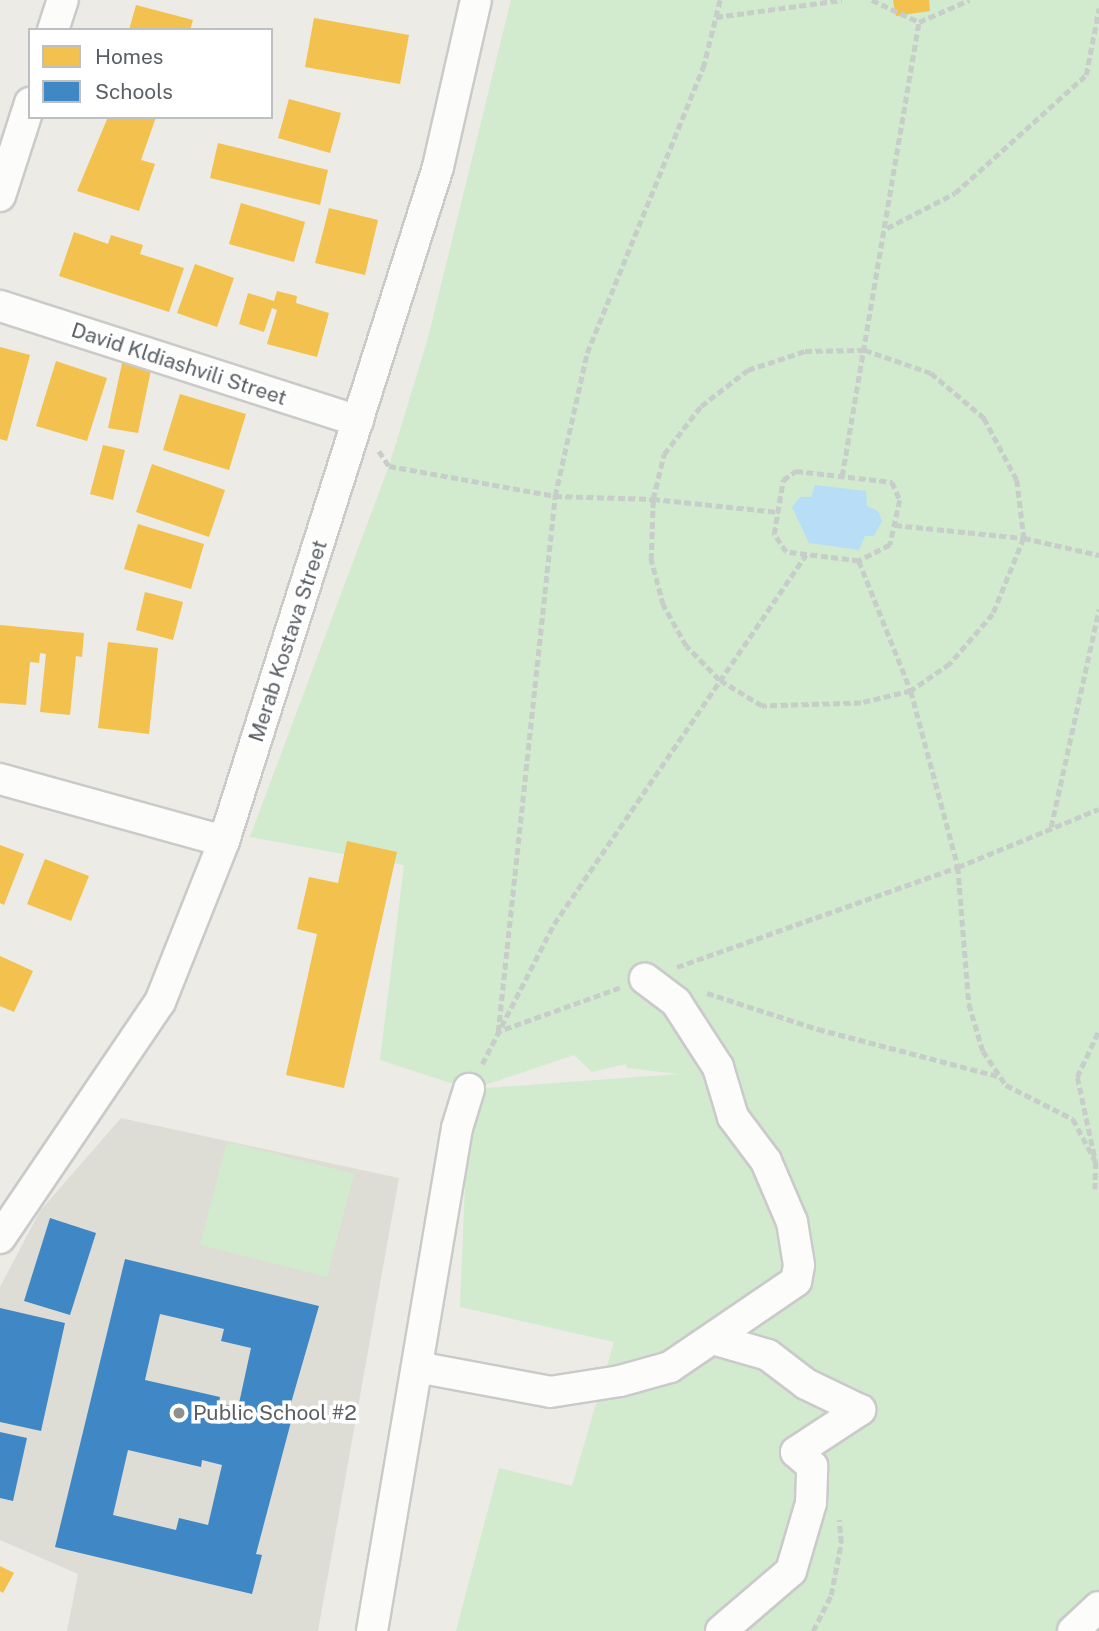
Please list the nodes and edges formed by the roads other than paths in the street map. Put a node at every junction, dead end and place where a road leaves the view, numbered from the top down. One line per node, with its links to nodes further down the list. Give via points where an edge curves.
1 (62, 0): 3 (street)
2 (476, 0): 7 (street, Merab Kostava Street, via 438,167)
3 (54, 28)
4 (28, 109): 5 (street)
5 (0, 196)
6 (0, 306): 7 (street, David Kldiashvili Street)
7 (358, 421): 9 (street, Merab Kostava Street)
8 (0, 779): 9 (street)
9 (224, 841): 12 (street, Merab Kostava Street, via 160,1002)
10 (645, 979): 13 (street, via 676,1002 718,1067 733,1117 766,1161 792,1222 799,1265 796,1281)
11 (469, 1089): 14 (street, via 457,1128)
12 (0, 1238)
13 (713, 1339): 14 (street, via 670,1367 620,1381 550,1392); 17 (street, via 768,1355 806,1384 860,1410 796,1452 812,1466 811,1503 790,1571)
14 (417, 1367): 16 (street)
15 (1099, 1607): 18 (street)
16 (372, 1631)
17 (721, 1631)
18 (1073, 1631)

